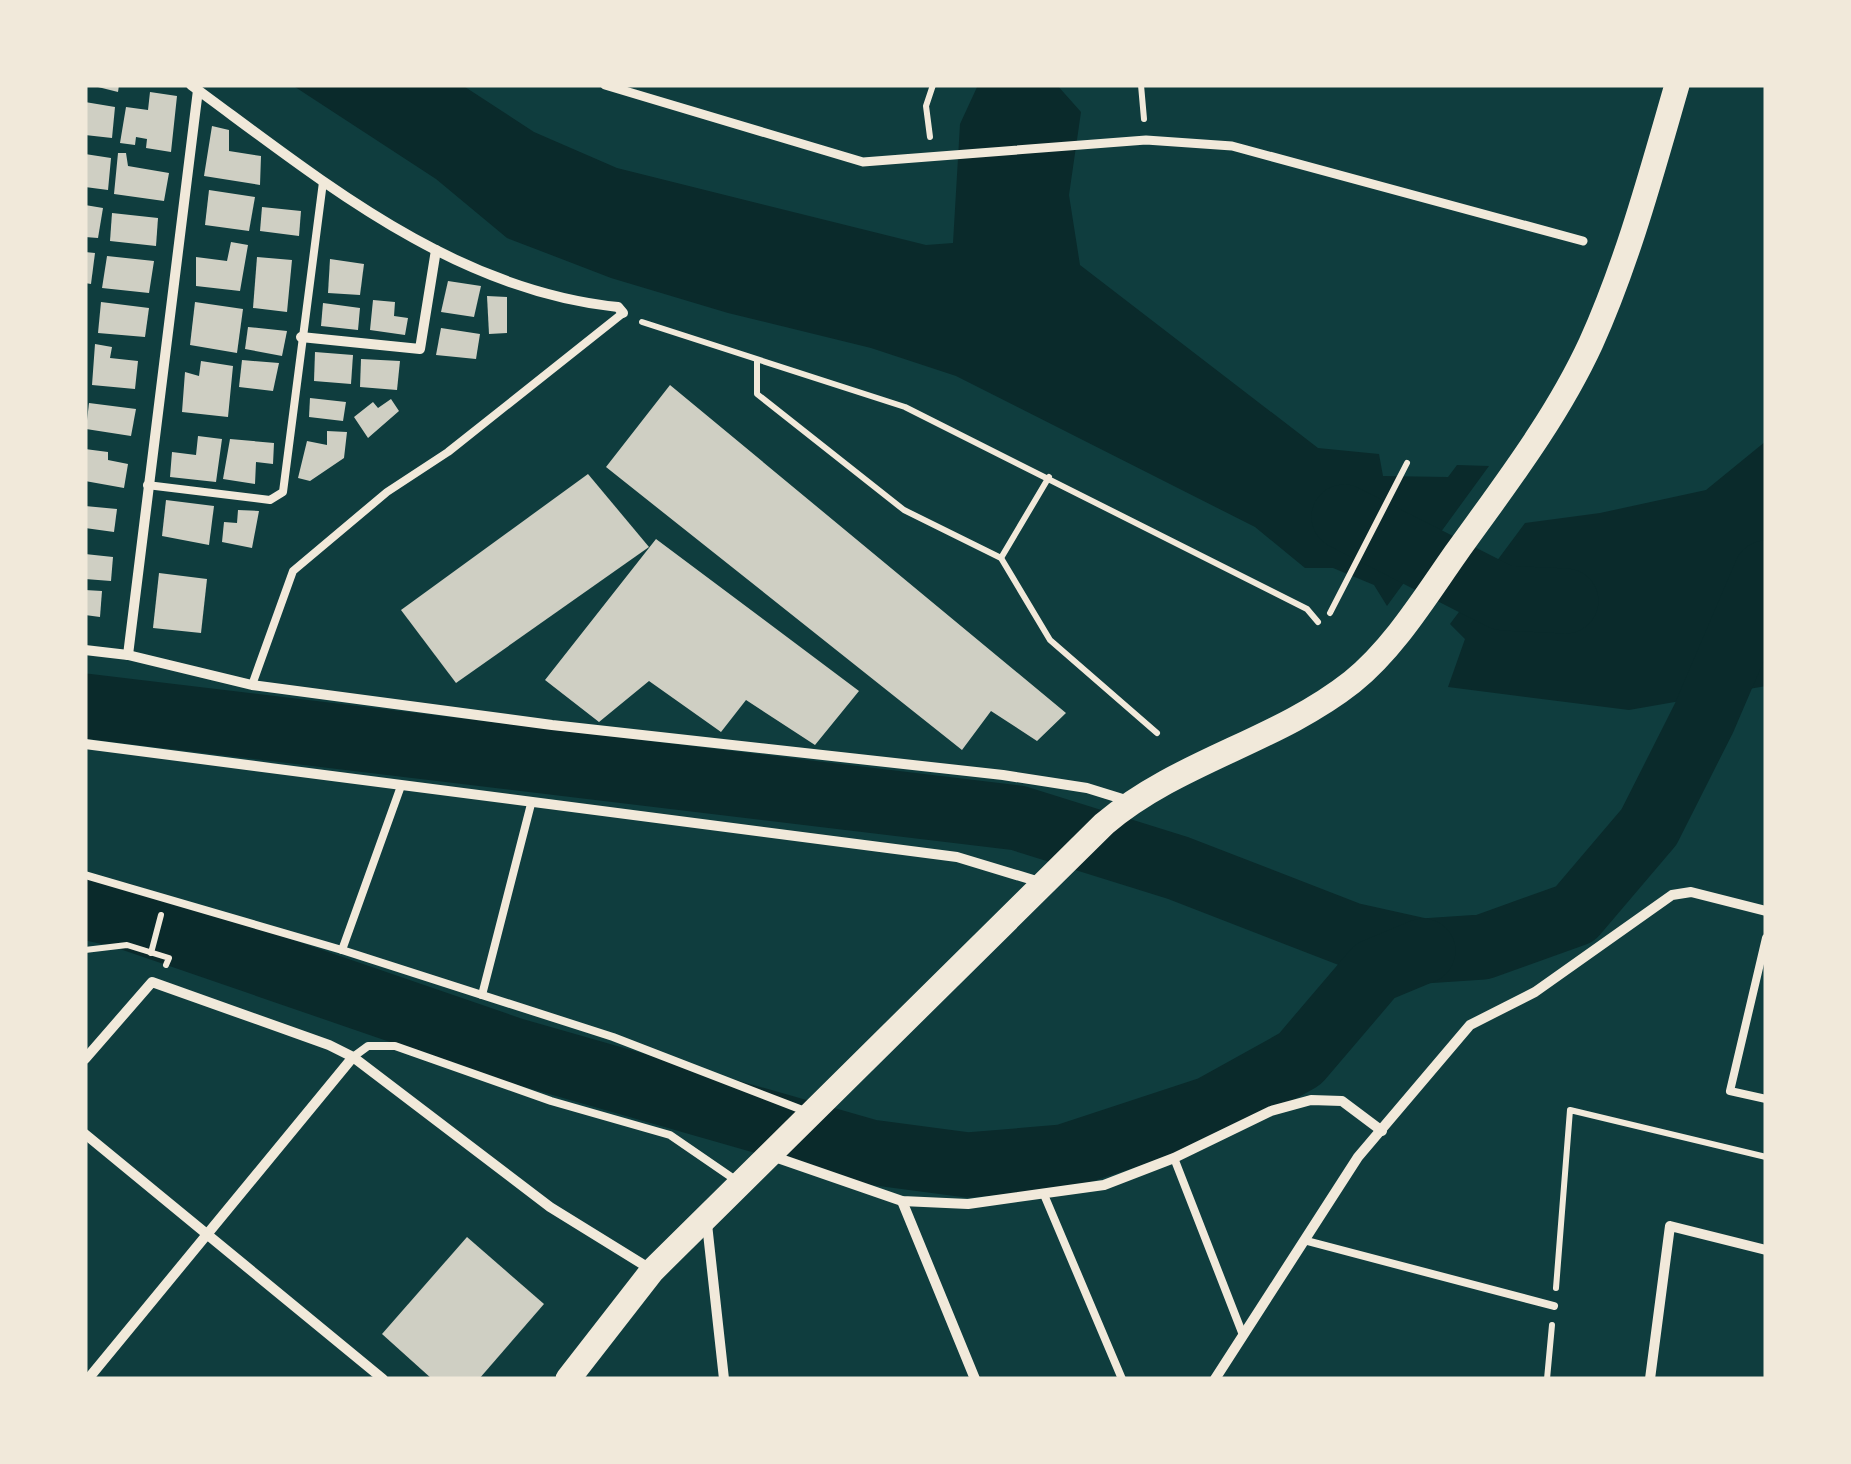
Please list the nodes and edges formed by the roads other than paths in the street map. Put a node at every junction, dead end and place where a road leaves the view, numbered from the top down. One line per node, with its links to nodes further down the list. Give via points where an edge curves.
1 (605, 85): 5 (street, via 863,162 1146,140 1232,146)
2 (1677, 85): 15 (main road, via 1590,344 1523,458 1408,621 1355,679 1305,716 1190,766)
3 (195, 88): 4 (street); 9 (street)
4 (323, 182): 6 (street); 8 (lane)
5 (1583, 241)
6 (436, 250): 7 (street, via 493,280); 8 (street, via 420,349)
7 (623, 313): 12 (lane, via 293,571)
8 (301, 336): 9 (lane, via 282,492 270,500)
9 (147, 485): 11 (street)
10 (85, 650): 11 (street)
11 (128, 655): 12 (street)
12 (252, 685): 15 (street, via 1004,776 1087,788)
13 (85, 744): 14 (street)
14 (401, 786): 16 (street); 21 (lane)
15 (1130, 802): 18 (main road)
16 (532, 804): 18 (street, via 957,856); 22 (lane)
17 (85, 875): 21 (lane)
18 (1047, 881): 26 (main road)
19 (1766, 910): 27 (street, via 1691,892 1672,895 1535,992 1470,1025)
20 (1766, 938): 25 (lane, via 1730,1091)
21 (342, 950): 22 (lane)
22 (482, 995): 26 (lane, via 681,1061)
23 (354, 1056): 24 (street, via 152,982); 31 (lane, via 368,1046 395,1046 670,1135); 35 (street); 38 (street, via 550,1206)
24 (85, 1059)
25 (1766, 1099)
26 (810, 1113): 29 (main road)
27 (1382, 1131): 30 (street, via 1342,1101 1311,1100 1271,1110); 36 (street)
28 (85, 1134): 35 (street)
29 (772, 1151): 31 (main road); 33 (street)
30 (1174, 1158): 32 (street, via 1104,1185); 40 (lane)
31 (740, 1183): 34 (main road)
32 (1044, 1197): 33 (street, via 968,1204); 46 (lane)
33 (902, 1200): 45 (street)
34 (707, 1218): 38 (main road); 44 (street)
35 (207, 1235): 41 (street); 42 (street)
36 (1307, 1240): 39 (lane); 40 (street)
37 (1766, 1250): 48 (street, via 1670,1226)
38 (652, 1271): 43 (main road)
39 (1554, 1306)
40 (1243, 1335): 47 (street)
41 (374, 1376)
42 (88, 1379)
43 (568, 1379)
44 (724, 1379)
45 (975, 1379)
46 (1122, 1379)
47 (1215, 1379)
48 (1650, 1379)

